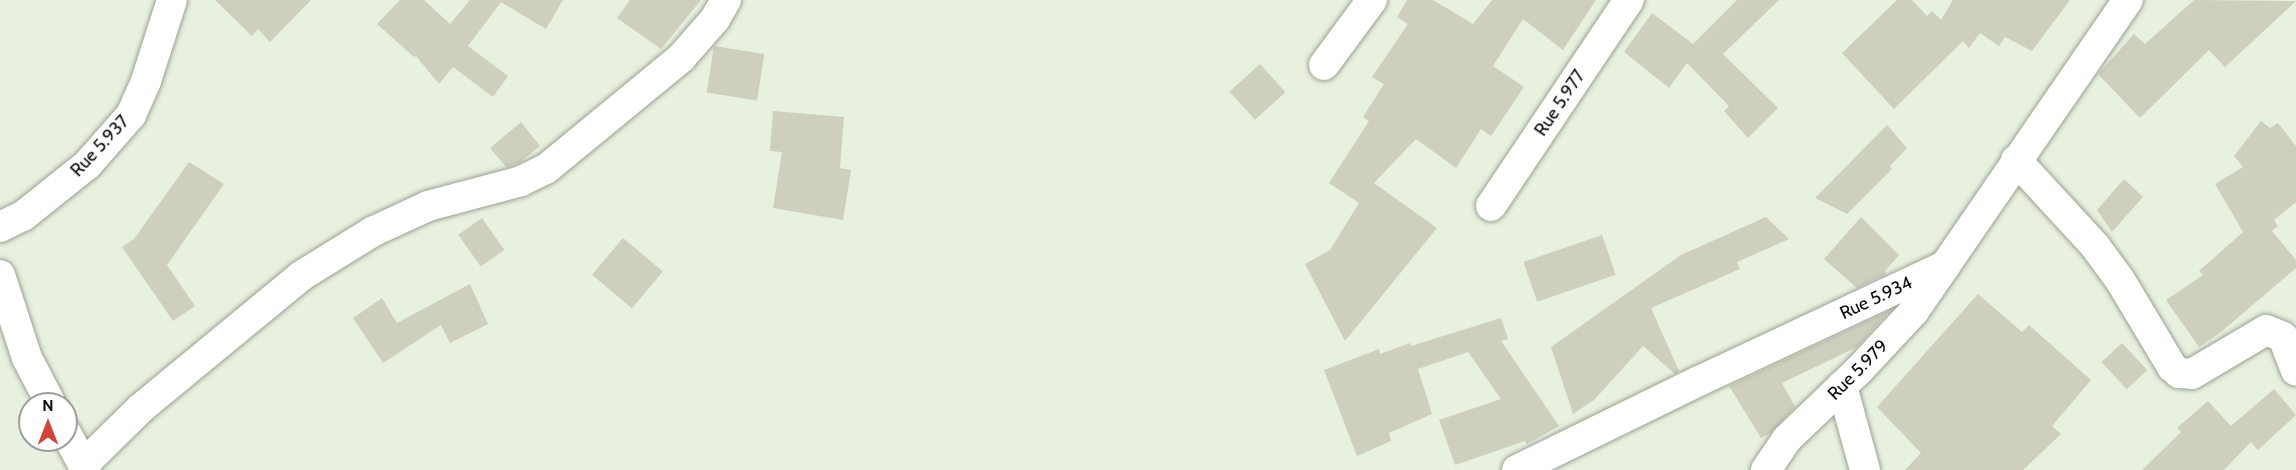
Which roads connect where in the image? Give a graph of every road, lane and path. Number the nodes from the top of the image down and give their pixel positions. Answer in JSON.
{"nodes":[{"id":1,"x":172,"y":0,"type":"edge"},
{"id":2,"x":726,"y":0,"type":"edge"},
{"id":3,"x":1372,"y":0,"type":"edge"},
{"id":4,"x":1629,"y":0,"type":"edge"},
{"id":5,"x":2128,"y":0,"type":"edge"},
{"id":6,"x":1324,"y":65,"type":"dead end"},
{"id":7,"x":2016,"y":160,"type":"junction"},
{"id":8,"x":1491,"y":206,"type":"dead end"},
{"id":9,"x":0,"y":228,"type":"edge"},
{"id":10,"x":1945,"y":266,"type":"junction"},
{"id":11,"x":0,"y":275,"type":"edge"},
{"id":12,"x":2296,"y":371,"type":"edge"},
{"id":13,"x":1842,"y":386,"type":"junction"},
{"id":14,"x":45,"y":392,"type":"edge"},
{"id":15,"x":76,"y":452,"type":"edge"},
{"id":16,"x":84,"y":468,"type":"edge"},
{"id":17,"x":1517,"y":470,"type":"edge"},
{"id":18,"x":1766,"y":470,"type":"edge"},
{"id":19,"x":1865,"y":470,"type":"edge"}],
"edges":[{"from":1,"to":9,"type":"street","name":"Rue 5.937"},
{"from":2,"to":16,"type":"street"},
{"from":3,"to":6,"type":"street"},
{"from":4,"to":8,"type":"street","name":"Rue 5.977"},
{"from":5,"to":7,"type":"street"},
{"from":7,"to":10,"type":"street"},
{"from":7,"to":12,"type":"street"},
{"from":10,"to":13,"type":"street","name":"Rue 5.979"},
{"from":10,"to":17,"type":"street","name":"Rue 5.934"},
{"from":11,"to":14,"type":"street"},
{"from":13,"to":18,"type":"street","name":"Rue 5.979"},
{"from":13,"to":19,"type":"street"},
{"from":15,"to":16,"type":"street"}]}
